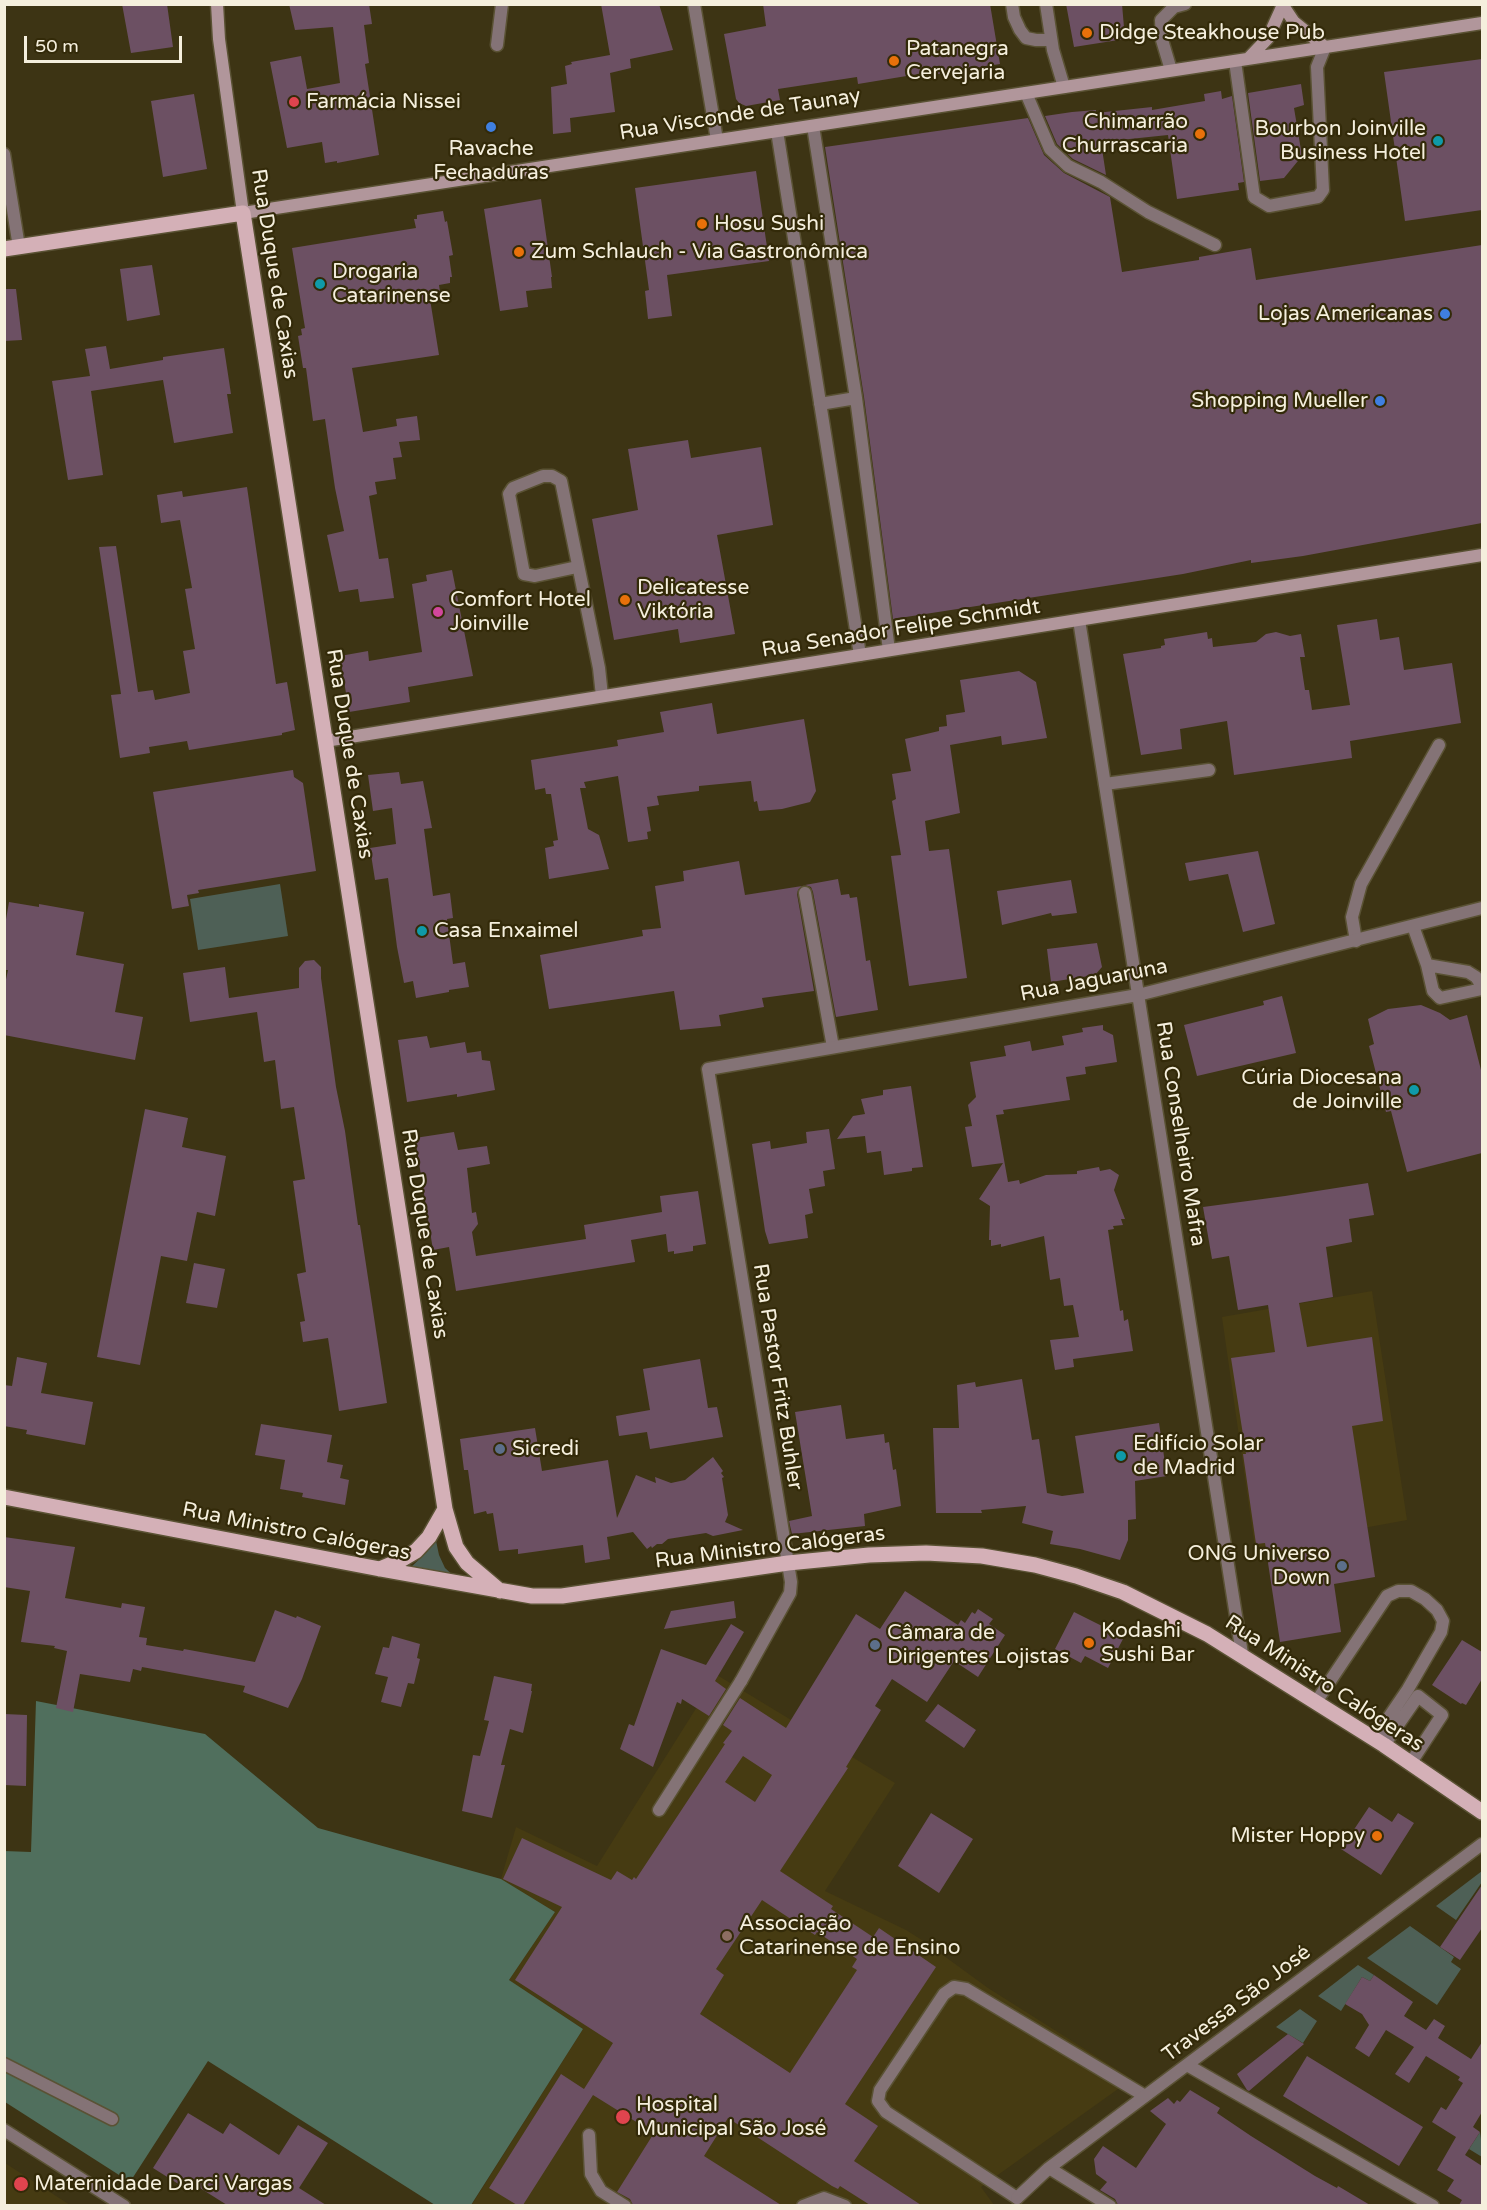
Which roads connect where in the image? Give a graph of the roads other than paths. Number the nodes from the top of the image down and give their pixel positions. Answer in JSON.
{"nodes":[{"id":1,"x":217,"y":4,"type":"edge"},
{"id":2,"x":502,"y":4,"type":"edge"},
{"id":3,"x":694,"y":4,"type":"edge"},
{"id":4,"x":1012,"y":4,"type":"edge"},
{"id":5,"x":1046,"y":4,"type":"edge"},
{"id":6,"x":1185,"y":4,"type":"edge"},
{"id":7,"x":1282,"y":6,"type":"edge"},
{"id":8,"x":1482,"y":23,"type":"edge"},
{"id":9,"x":1051,"y":40,"type":"junction"},
{"id":10,"x":497,"y":45,"type":"dead end"},
{"id":11,"x":1325,"y":47,"type":"junction"},
{"id":12,"x":1249,"y":59,"type":"junction"},
{"id":13,"x":1234,"y":61,"type":"junction"},
{"id":14,"x":1171,"y":70,"type":"junction"},
{"id":15,"x":1064,"y":87,"type":"junction"},
{"id":16,"x":1026,"y":93,"type":"junction"},
{"id":17,"x":813,"y":126,"type":"junction"},
{"id":18,"x":777,"y":131,"type":"junction"},
{"id":19,"x":717,"y":140,"type":"junction"},
{"id":20,"x":4,"y":154,"type":"edge"},
{"id":21,"x":243,"y":213,"type":"junction"},
{"id":22,"x":1215,"y":245,"type":"dead end"},
{"id":23,"x":12,"y":248,"type":"edge"},
{"id":24,"x":856,"y":398,"type":"junction"},
{"id":25,"x":820,"y":404,"type":"junction"},
{"id":26,"x":1482,"y":555,"type":"edge"},
{"id":27,"x":577,"y":567,"type":"junction"},
{"id":28,"x":1079,"y":620,"type":"junction"},
{"id":29,"x":889,"y":650,"type":"junction"},
{"id":30,"x":860,"y":655,"type":"junction"},
{"id":31,"x":602,"y":696,"type":"junction"},
{"id":32,"x":325,"y":741,"type":"junction"},
{"id":33,"x":1439,"y":746,"type":"dead end"},
{"id":34,"x":1209,"y":770,"type":"dead end"},
{"id":35,"x":1105,"y":784,"type":"junction"},
{"id":36,"x":805,"y":893,"type":"dead end"},
{"id":37,"x":1482,"y":908,"type":"edge"},
{"id":38,"x":1413,"y":926,"type":"junction"},
{"id":39,"x":1356,"y":941,"type":"junction"},
{"id":40,"x":1427,"y":965,"type":"junction"},
{"id":41,"x":1482,"y":988,"type":"edge"},
{"id":42,"x":1138,"y":995,"type":"junction"},
{"id":43,"x":833,"y":1047,"type":"junction"},
{"id":44,"x":708,"y":1068,"type":"joint"},
{"id":45,"x":4,"y":1497,"type":"edge"},
{"id":46,"x":445,"y":1509,"type":"junction"},
{"id":47,"x":788,"y":1563,"type":"junction"},
{"id":48,"x":380,"y":1569,"type":"junction"},
{"id":49,"x":500,"y":1591,"type":"junction"},
{"id":50,"x":1242,"y":1654,"type":"junction"},
{"id":51,"x":1413,"y":1692,"type":"junction"},
{"id":52,"x":1316,"y":1702,"type":"junction"},
{"id":53,"x":1379,"y":1742,"type":"junction"},
{"id":54,"x":1410,"y":1764,"type":"junction"},
{"id":55,"x":659,"y":1810,"type":"dead end"},
{"id":56,"x":1482,"y":1812,"type":"edge"},
{"id":57,"x":1482,"y":1844,"type":"edge"},
{"id":58,"x":4,"y":2064,"type":"edge"},
{"id":59,"x":1187,"y":2065,"type":"junction"},
{"id":60,"x":1145,"y":2096,"type":"junction"},
{"id":61,"x":112,"y":2119,"type":"dead end"},
{"id":62,"x":4,"y":2130,"type":"edge"},
{"id":63,"x":589,"y":2135,"type":"dead end"},
{"id":64,"x":1049,"y":2168,"type":"junction"},
{"id":65,"x":124,"y":2205,"type":"edge"},
{"id":66,"x":625,"y":2205,"type":"edge"},
{"id":67,"x":803,"y":2205,"type":"edge"},
{"id":68,"x":845,"y":2205,"type":"edge"},
{"id":69,"x":1110,"y":2205,"type":"edge"},
{"id":70,"x":1433,"y":2205,"type":"edge"}],
"edges":[{"from":1,"to":21,"type":"main road","name":"Rua Duque de Caxias"},
{"from":2,"to":10,"type":"street"},
{"from":3,"to":19,"type":"street"},
{"from":4,"to":9,"type":"street"},
{"from":5,"to":9,"type":"street"},
{"from":6,"to":14,"type":"street"},
{"from":7,"to":11,"type":"main road"},
{"from":7,"to":12,"type":"main road"},
{"from":8,"to":11,"type":"main road","name":"Rua Visconde de Taunay"},
{"from":9,"to":15,"type":"street"},
{"from":11,"to":12,"type":"main road","name":"Rua Visconde de Taunay"},
{"from":11,"to":13,"type":"street"},
{"from":12,"to":13,"type":"main road","name":"Rua Visconde de Taunay"},
{"from":13,"to":14,"type":"main road","name":"Rua Visconde de Taunay"},
{"from":14,"to":15,"type":"main road","name":"Rua Visconde de Taunay"},
{"from":15,"to":16,"type":"main road","name":"Rua Visconde de Taunay"},
{"from":16,"to":17,"type":"main road","name":"Rua Visconde de Taunay"},
{"from":16,"to":22,"type":"street"},
{"from":17,"to":18,"type":"main road","name":"Rua Visconde de Taunay"},
{"from":17,"to":24,"type":"street"},
{"from":18,"to":19,"type":"main road","name":"Rua Visconde de Taunay"},
{"from":18,"to":25,"type":"street"},
{"from":19,"to":21,"type":"main road","name":"Rua Visconde de Taunay"},
{"from":20,"to":23,"type":"street"},
{"from":21,"to":23,"type":"main road","name":"Rua Visconde de Taunay"},
{"from":21,"to":32,"type":"main road","name":"Rua Duque de Caxias"},
{"from":24,"to":25,"type":"street"},
{"from":24,"to":29,"type":"street"},
{"from":25,"to":30,"type":"street"},
{"from":26,"to":28,"type":"main road","name":"Rua Senador Felipe Schmidt"},
{"from":27,"to":27,"type":"street"},
{"from":27,"to":31,"type":"street"},
{"from":28,"to":29,"type":"main road","name":"Rua Senador Felipe Schmidt"},
{"from":28,"to":35,"type":"street","name":"Rua Conselheiro Mafra"},
{"from":29,"to":30,"type":"main road","name":"Rua Senador Felipe Schmidt"},
{"from":30,"to":31,"type":"main road","name":"Rua Senador Felipe Schmidt"},
{"from":31,"to":32,"type":"main road","name":"Rua Senador Felipe Schmidt"},
{"from":32,"to":46,"type":"main road","name":"Rua Duque de Caxias"},
{"from":33,"to":39,"type":"street"},
{"from":34,"to":35,"type":"street"},
{"from":35,"to":42,"type":"street","name":"Rua Conselheiro Mafra"},
{"from":36,"to":43,"type":"street"},
{"from":37,"to":38,"type":"street","name":"Rua Jaguaruna"},
{"from":38,"to":39,"type":"street","name":"Rua Jaguaruna"},
{"from":38,"to":40,"type":"street"},
{"from":39,"to":42,"type":"street","name":"Rua Jaguaruna"},
{"from":40,"to":41,"type":"street"},
{"from":40,"to":41,"type":"street"},
{"from":42,"to":43,"type":"street","name":"Rua Jaguaruna"},
{"from":42,"to":50,"type":"street","name":"Rua Conselheiro Mafra"},
{"from":43,"to":44,"type":"street","name":"Rua Jaguaruna"},
{"from":44,"to":47,"type":"street","name":"Rua Pastor Fritz Buhler"},
{"from":45,"to":48,"type":"main road","name":"Rua Ministro Calógeras"},
{"from":46,"to":48,"type":"main road"},
{"from":46,"to":49,"type":"main road","name":"Rua Duque de Caxias"},
{"from":47,"to":49,"type":"main road","name":"Rua Ministro Calógeras"},
{"from":47,"to":50,"type":"main road","name":"Rua Ministro Calógeras"},
{"from":47,"to":55,"type":"street","name":"Rua Pastor Fritz Buhler"},
{"from":48,"to":49,"type":"main road","name":"Rua Ministro Calógeras"},
{"from":50,"to":52,"type":"main road","name":"Rua Ministro Calógeras"},
{"from":51,"to":52,"type":"street"},
{"from":51,"to":53,"type":"street"},
{"from":51,"to":54,"type":"street"},
{"from":52,"to":53,"type":"main road","name":"Rua Ministro Calógeras"},
{"from":53,"to":54,"type":"main road","name":"Rua Ministro Calógeras"},
{"from":54,"to":56,"type":"main road","name":"Rua Ministro Calógeras"},
{"from":57,"to":59,"type":"street","name":"Travessa São José"},
{"from":58,"to":61,"type":"street"},
{"from":59,"to":60,"type":"street","name":"Travessa São José"},
{"from":59,"to":70,"type":"street"},
{"from":60,"to":64,"type":"street","name":"Travessa São José"},
{"from":60,"to":64,"type":"street","name":"Travessa São José"},
{"from":62,"to":65,"type":"street"},
{"from":63,"to":66,"type":"street"},
{"from":64,"to":69,"type":"street"},
{"from":67,"to":68,"type":"street"}]}
